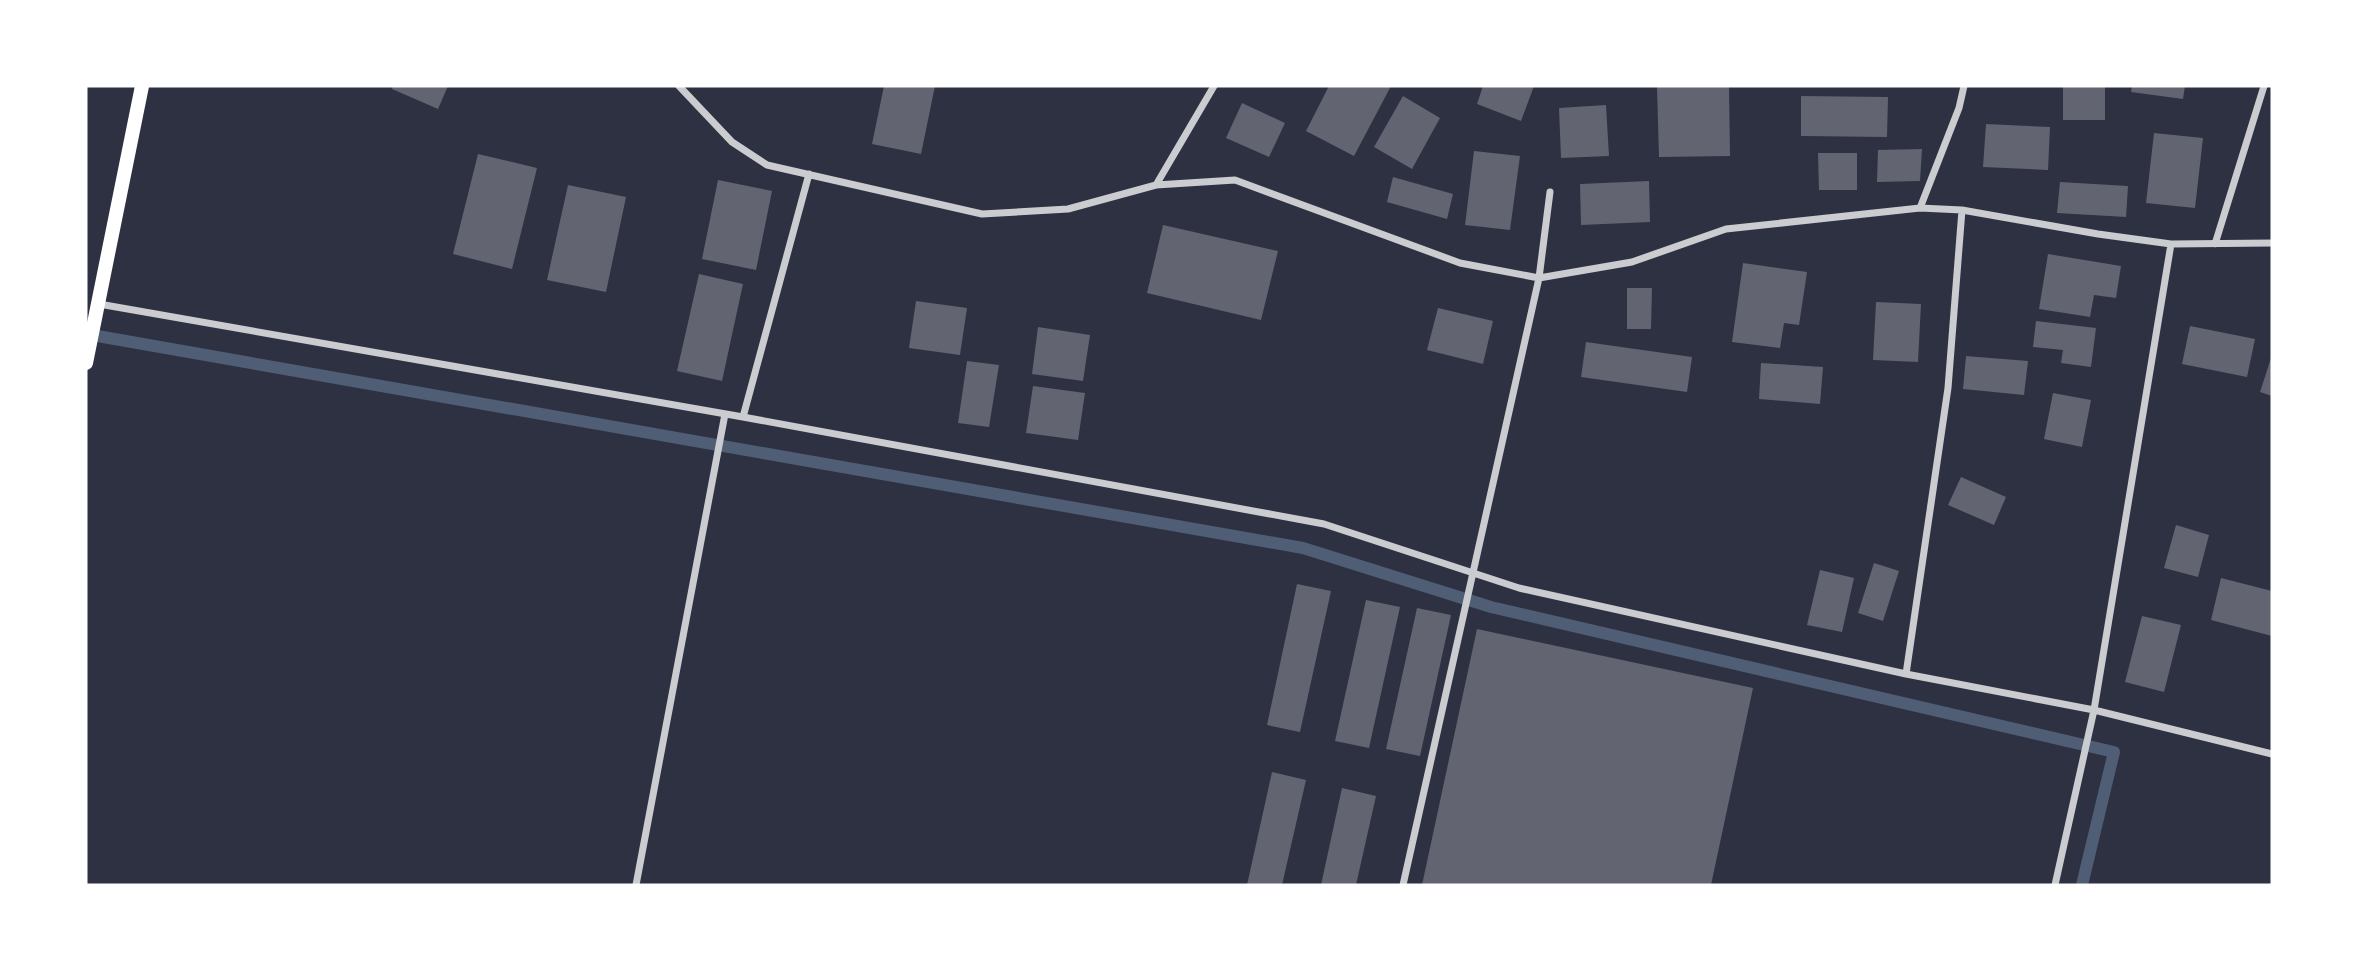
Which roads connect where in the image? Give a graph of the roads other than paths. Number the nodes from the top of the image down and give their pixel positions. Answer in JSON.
{"nodes":[{"id":1,"x":142,"y":86,"type":"edge"},
{"id":2,"x":679,"y":86,"type":"edge"},
{"id":3,"x":1214,"y":86,"type":"edge"},
{"id":4,"x":1964,"y":86,"type":"edge"},
{"id":5,"x":2264,"y":86,"type":"edge"},
{"id":6,"x":809,"y":174,"type":"junction"},
{"id":7,"x":1156,"y":185,"type":"junction"},
{"id":8,"x":1550,"y":192,"type":"dead end"},
{"id":9,"x":1920,"y":208,"type":"junction"},
{"id":10,"x":1962,"y":209,"type":"junction"},
{"id":11,"x":2272,"y":243,"type":"edge"},
{"id":12,"x":2171,"y":244,"type":"junction"},
{"id":13,"x":2215,"y":244,"type":"junction"},
{"id":14,"x":1539,"y":278,"type":"junction"},
{"id":15,"x":99,"y":304,"type":"junction"},
{"id":16,"x":86,"y":363,"type":"edge"},
{"id":17,"x":725,"y":414,"type":"junction"},
{"id":18,"x":743,"y":417,"type":"junction"},
{"id":19,"x":1474,"y":573,"type":"junction"},
{"id":20,"x":1906,"y":674,"type":"junction"},
{"id":21,"x":2094,"y":710,"type":"junction"},
{"id":22,"x":2272,"y":754,"type":"edge"},
{"id":23,"x":636,"y":885,"type":"edge"},
{"id":24,"x":1403,"y":885,"type":"edge"},
{"id":25,"x":2055,"y":885,"type":"edge"}],
"edges":[{"from":1,"to":15,"type":"main road"},
{"from":2,"to":6,"type":"street"},
{"from":3,"to":7,"type":"street"},
{"from":4,"to":9,"type":"street"},
{"from":5,"to":13,"type":"street"},
{"from":6,"to":7,"type":"street"},
{"from":6,"to":18,"type":"street"},
{"from":7,"to":14,"type":"street"},
{"from":8,"to":14,"type":"street"},
{"from":9,"to":10,"type":"street"},
{"from":9,"to":14,"type":"street"},
{"from":10,"to":12,"type":"street"},
{"from":10,"to":20,"type":"street"},
{"from":11,"to":13,"type":"street"},
{"from":12,"to":13,"type":"street"},
{"from":12,"to":21,"type":"street"},
{"from":14,"to":19,"type":"street"},
{"from":15,"to":16,"type":"main road"},
{"from":15,"to":17,"type":"street"},
{"from":17,"to":18,"type":"street"},
{"from":17,"to":23,"type":"street"},
{"from":18,"to":19,"type":"street"},
{"from":19,"to":20,"type":"street"},
{"from":19,"to":24,"type":"street"},
{"from":20,"to":21,"type":"street"},
{"from":21,"to":22,"type":"street"},
{"from":21,"to":25,"type":"street"}]}
